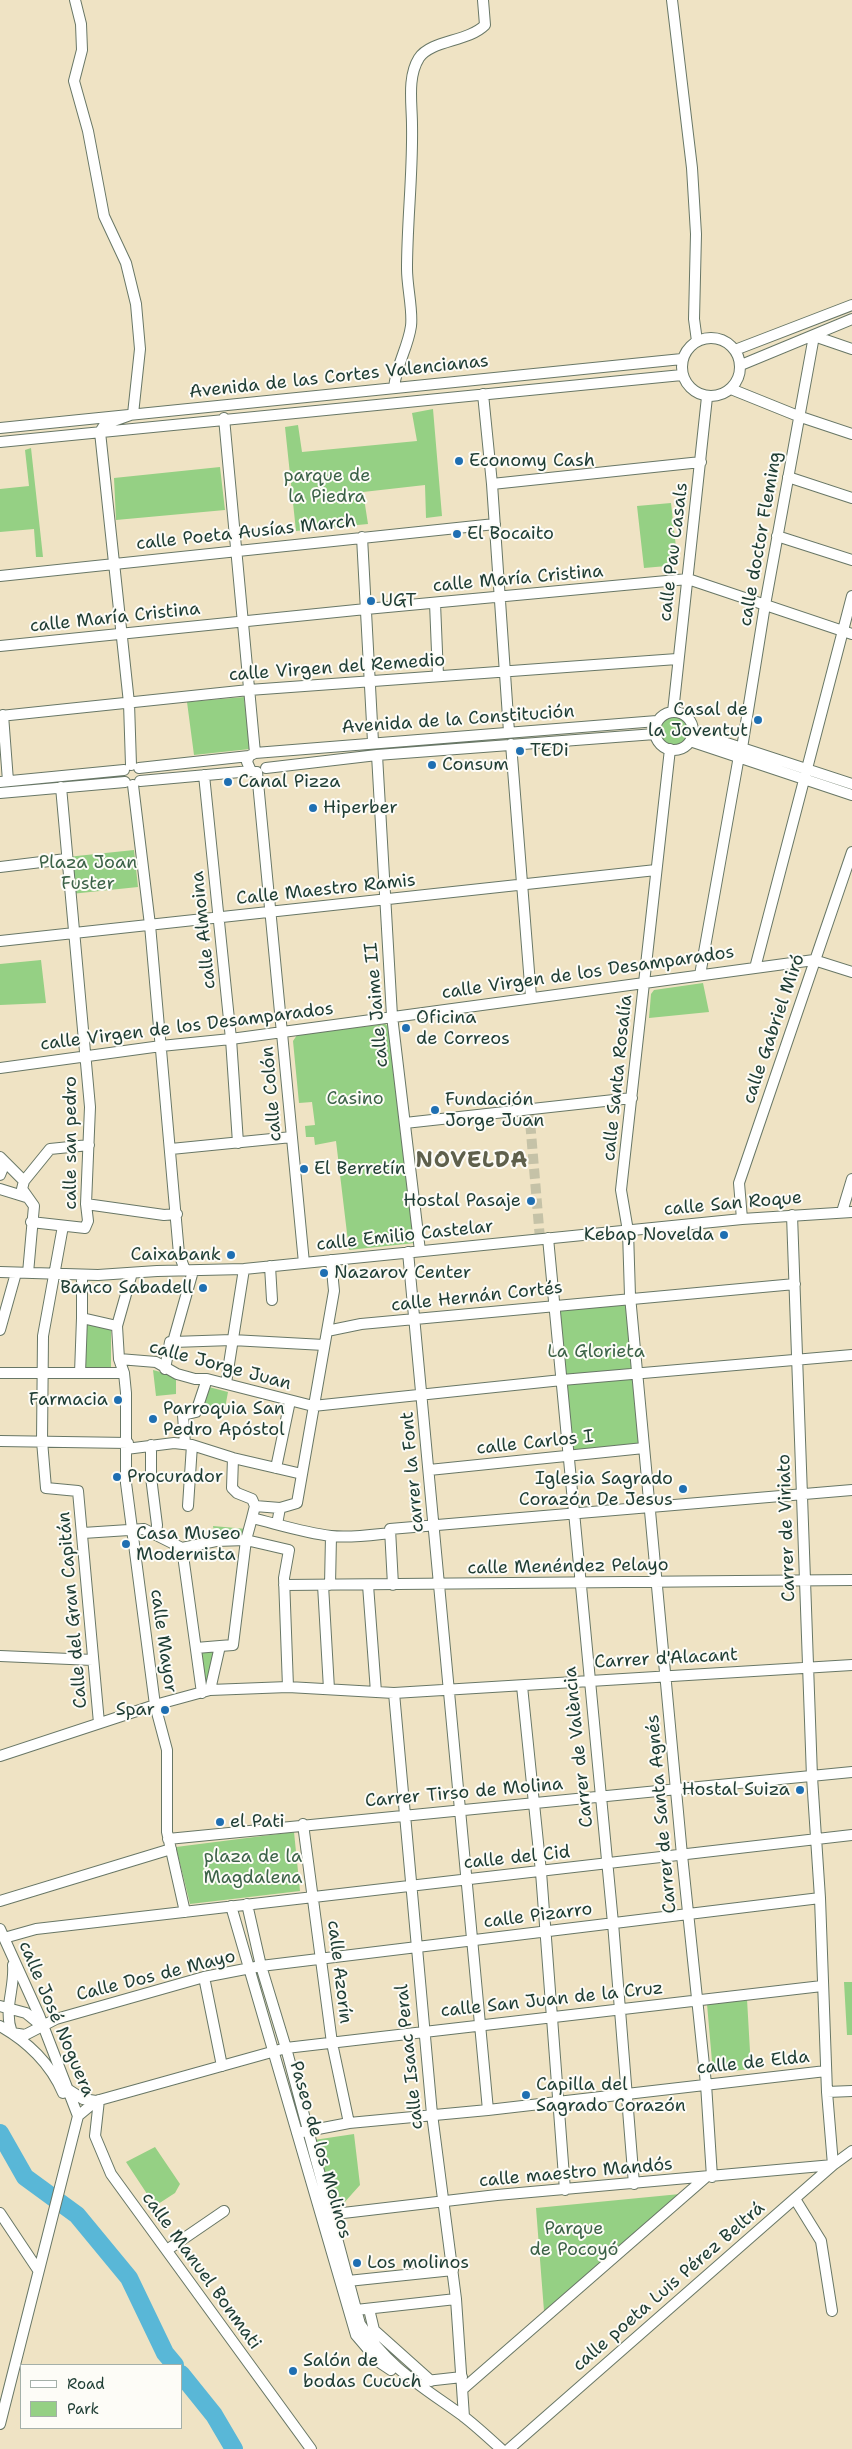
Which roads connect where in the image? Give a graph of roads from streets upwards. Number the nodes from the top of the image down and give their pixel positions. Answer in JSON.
{"nodes":[{"id":1,"x":75,"y":0,"type":"edge"},
{"id":2,"x":483,"y":0,"type":"edge"},
{"id":3,"x":672,"y":0,"type":"edge"},
{"id":4,"x":852,"y":305,"type":"edge"},
{"id":5,"x":852,"y":319,"type":"edge"},
{"id":6,"x":814,"y":336,"type":"junction"},
{"id":7,"x":697,"y":341,"type":"junction"},
{"id":8,"x":852,"y":349,"type":"edge"},
{"id":9,"x":735,"y":350,"type":"junction"},
{"id":10,"x":682,"y":360,"type":"junction"},
{"id":11,"x":741,"y":365,"type":"junction"},
{"id":12,"x":682,"y":375,"type":"junction"},
{"id":13,"x":394,"y":388,"type":"junction"},
{"id":14,"x":731,"y":389,"type":"junction"},
{"id":15,"x":482,"y":394,"type":"junction"},
{"id":16,"x":707,"y":396,"type":"junction"},
{"id":17,"x":133,"y":414,"type":"junction"},
{"id":18,"x":798,"y":416,"type":"junction"},
{"id":19,"x":224,"y":418,"type":"junction"},
{"id":20,"x":0,"y":428,"type":"edge"},
{"id":21,"x":100,"y":432,"type":"junction"},
{"id":22,"x":852,"y":434,"type":"edge"},
{"id":23,"x":0,"y":442,"type":"edge"},
{"id":24,"x":701,"y":462,"type":"junction"},
{"id":25,"x":788,"y":477,"type":"junction"},
{"id":26,"x":492,"y":484,"type":"junction"},
{"id":27,"x":852,"y":498,"type":"edge"},
{"id":28,"x":494,"y":524,"type":"junction"},
{"id":29,"x":777,"y":536,"type":"junction"},
{"id":30,"x":362,"y":538,"type":"junction"},
{"id":31,"x":236,"y":551,"type":"junction"},
{"id":32,"x":852,"y":560,"type":"edge"},
{"id":33,"x":112,"y":564,"type":"junction"},
{"id":34,"x":0,"y":576,"type":"edge"},
{"id":35,"x":688,"y":579,"type":"junction"},
{"id":36,"x":852,"y":596,"type":"edge"},
{"id":37,"x":498,"y":598,"type":"junction"},
{"id":38,"x":435,"y":603,"type":"junction"},
{"id":39,"x":765,"y":605,"type":"junction"},
{"id":40,"x":366,"y":609,"type":"junction"},
{"id":41,"x":244,"y":621,"type":"junction"},
{"id":42,"x":848,"y":632,"type":"edge"},
{"id":43,"x":120,"y":634,"type":"junction"},
{"id":44,"x":0,"y":646,"type":"edge"},
{"id":45,"x":678,"y":659,"type":"junction"},
{"id":46,"x":506,"y":671,"type":"junction"},
{"id":47,"x":438,"y":676,"type":"junction"},
{"id":48,"x":369,"y":681,"type":"junction"},
{"id":49,"x":249,"y":690,"type":"junction"},
{"id":50,"x":129,"y":703,"type":"junction"},
{"id":51,"x":673,"y":712,"type":"junction"},
{"id":52,"x":2,"y":716,"type":"edge"},
{"id":53,"x":657,"y":721,"type":"junction"},
{"id":54,"x":509,"y":732,"type":"junction"},
{"id":55,"x":655,"y":734,"type":"junction"},
{"id":56,"x":691,"y":737,"type":"junction"},
{"id":57,"x":373,"y":742,"type":"junction"},
{"id":58,"x":511,"y":744,"type":"junction"},
{"id":59,"x":670,"y":750,"type":"junction"},
{"id":60,"x":741,"y":752,"type":"junction"},
{"id":61,"x":255,"y":754,"type":"junction"},
{"id":62,"x":377,"y":755,"type":"junction"},
{"id":63,"x":131,"y":768,"type":"junction"},
{"id":64,"x":258,"y":770,"type":"junction"},
{"id":65,"x":806,"y":774,"type":"junction"},
{"id":66,"x":204,"y":775,"type":"junction"},
{"id":67,"x":4,"y":782,"type":"edge"},
{"id":68,"x":133,"y":783,"type":"junction"},
{"id":69,"x":852,"y":784,"type":"edge"},
{"id":70,"x":61,"y":787,"type":"junction"},
{"id":71,"x":0,"y":793,"type":"edge"},
{"id":72,"x":852,"y":794,"type":"edge"},
{"id":73,"x":852,"y":852,"type":"edge"},
{"id":74,"x":66,"y":859,"type":"junction"},
{"id":75,"x":0,"y":867,"type":"edge"},
{"id":76,"x":656,"y":870,"type":"junction"},
{"id":77,"x":522,"y":885,"type":"junction"},
{"id":78,"x":385,"y":900,"type":"junction"},
{"id":79,"x":271,"y":912,"type":"junction"},
{"id":80,"x":220,"y":918,"type":"junction"},
{"id":81,"x":150,"y":925,"type":"junction"},
{"id":82,"x":73,"y":933,"type":"junction"},
{"id":83,"x":0,"y":940,"type":"edge"},
{"id":84,"x":814,"y":960,"type":"junction"},
{"id":85,"x":755,"y":968,"type":"junction"},
{"id":86,"x":852,"y":972,"type":"edge"},
{"id":87,"x":700,"y":975,"type":"junction"},
{"id":88,"x":645,"y":982,"type":"junction"},
{"id":89,"x":531,"y":997,"type":"junction"},
{"id":90,"x":392,"y":1016,"type":"junction"},
{"id":91,"x":282,"y":1031,"type":"junction"},
{"id":92,"x":231,"y":1039,"type":"junction"},
{"id":93,"x":161,"y":1046,"type":"junction"},
{"id":94,"x":85,"y":1056,"type":"junction"},
{"id":95,"x":0,"y":1068,"type":"edge"},
{"id":96,"x":632,"y":1098,"type":"junction"},
{"id":97,"x":405,"y":1123,"type":"junction"},
{"id":98,"x":292,"y":1137,"type":"junction"},
{"id":99,"x":238,"y":1143,"type":"junction"},
{"id":100,"x":89,"y":1145,"type":"junction"},
{"id":101,"x":171,"y":1149,"type":"junction"},
{"id":102,"x":3,"y":1160,"type":"edge"},
{"id":103,"x":0,"y":1175,"type":"edge"},
{"id":104,"x":852,"y":1179,"type":"edge"},
{"id":105,"x":24,"y":1181,"type":"junction"},
{"id":106,"x":0,"y":1189,"type":"edge"},
{"id":107,"x":26,"y":1197,"type":"junction"},
{"id":108,"x":86,"y":1204,"type":"junction"},
{"id":109,"x":847,"y":1212,"type":"edge"},
{"id":110,"x":177,"y":1214,"type":"junction"},
{"id":111,"x":792,"y":1215,"type":"junction"},
{"id":112,"x":742,"y":1219,"type":"junction"},
{"id":113,"x":31,"y":1222,"type":"junction"},
{"id":114,"x":63,"y":1226,"type":"junction"},
{"id":115,"x":628,"y":1231,"type":"junction"},
{"id":116,"x":548,"y":1238,"type":"junction"},
{"id":117,"x":420,"y":1251,"type":"junction"},
{"id":118,"x":408,"y":1252,"type":"junction"},
{"id":119,"x":179,"y":1254,"type":"junction"},
{"id":120,"x":331,"y":1260,"type":"junction"},
{"id":121,"x":304,"y":1263,"type":"junction"},
{"id":122,"x":270,"y":1266,"type":"junction"},
{"id":123,"x":244,"y":1269,"type":"junction"},
{"id":124,"x":157,"y":1270,"type":"junction"},
{"id":125,"x":189,"y":1271,"type":"junction"},
{"id":126,"x":0,"y":1272,"type":"edge"},
{"id":127,"x":16,"y":1273,"type":"junction"},
{"id":128,"x":28,"y":1273,"type":"junction"},
{"id":129,"x":132,"y":1273,"type":"junction"},
{"id":130,"x":56,"y":1274,"type":"junction"},
{"id":131,"x":82,"y":1275,"type":"junction"},
{"id":132,"x":794,"y":1284,"type":"junction"},
{"id":133,"x":630,"y":1299,"type":"junction"},
{"id":134,"x":272,"y":1300,"type":"dead end"},
{"id":135,"x":555,"y":1306,"type":"junction"},
{"id":136,"x":82,"y":1318,"type":"junction"},
{"id":137,"x":415,"y":1321,"type":"junction"},
{"id":138,"x":117,"y":1326,"type":"junction"},
{"id":139,"x":0,"y":1330,"type":"edge"},
{"id":140,"x":327,"y":1331,"type":"junction"},
{"id":141,"x":232,"y":1340,"type":"junction"},
{"id":142,"x":173,"y":1342,"type":"junction"},
{"id":143,"x":324,"y":1345,"type":"junction"},
{"id":144,"x":852,"y":1355,"type":"edge"},
{"id":145,"x":120,"y":1359,"type":"junction"},
{"id":146,"x":798,"y":1360,"type":"junction"},
{"id":147,"x":165,"y":1369,"type":"junction"},
{"id":148,"x":0,"y":1373,"type":"edge"},
{"id":149,"x":42,"y":1373,"type":"junction"},
{"id":150,"x":80,"y":1373,"type":"junction"},
{"id":151,"x":124,"y":1373,"type":"junction"},
{"id":152,"x":637,"y":1374,"type":"junction"},
{"id":153,"x":207,"y":1379,"type":"junction"},
{"id":154,"x":562,"y":1380,"type":"junction"},
{"id":155,"x":226,"y":1383,"type":"junction"},
{"id":156,"x":422,"y":1396,"type":"junction"},
{"id":157,"x":290,"y":1402,"type":"junction"},
{"id":158,"x":313,"y":1406,"type":"junction"},
{"id":159,"x":0,"y":1441,"type":"edge"},
{"id":160,"x":42,"y":1441,"type":"junction"},
{"id":161,"x":189,"y":1444,"type":"junction"},
{"id":162,"x":151,"y":1445,"type":"junction"},
{"id":163,"x":126,"y":1446,"type":"junction"},
{"id":164,"x":644,"y":1448,"type":"junction"},
{"id":165,"x":569,"y":1456,"type":"junction"},
{"id":166,"x":233,"y":1458,"type":"junction"},
{"id":167,"x":276,"y":1468,"type":"junction"},
{"id":168,"x":429,"y":1470,"type":"junction"},
{"id":169,"x":302,"y":1474,"type":"junction"},
{"id":170,"x":852,"y":1490,"type":"edge"},
{"id":171,"x":802,"y":1494,"type":"junction"},
{"id":172,"x":188,"y":1506,"type":"dead end"},
{"id":173,"x":255,"y":1506,"type":"junction"},
{"id":174,"x":650,"y":1507,"type":"junction"},
{"id":175,"x":280,"y":1508,"type":"junction"},
{"id":176,"x":574,"y":1513,"type":"junction"},
{"id":177,"x":252,"y":1518,"type":"junction"},
{"id":178,"x":277,"y":1524,"type":"junction"},
{"id":179,"x":434,"y":1526,"type":"junction"},
{"id":180,"x":132,"y":1530,"type":"junction"},
{"id":181,"x":390,"y":1531,"type":"junction"},
{"id":182,"x":83,"y":1533,"type":"junction"},
{"id":183,"x":156,"y":1534,"type":"junction"},
{"id":184,"x":331,"y":1536,"type":"junction"},
{"id":185,"x":246,"y":1540,"type":"junction"},
{"id":186,"x":182,"y":1548,"type":"junction"},
{"id":187,"x":852,"y":1580,"type":"edge"},
{"id":188,"x":805,"y":1581,"type":"junction"},
{"id":189,"x":580,"y":1582,"type":"junction"},
{"id":190,"x":658,"y":1582,"type":"junction"},
{"id":191,"x":284,"y":1585,"type":"junction"},
{"id":192,"x":326,"y":1585,"type":"junction"},
{"id":193,"x":368,"y":1585,"type":"junction"},
{"id":194,"x":393,"y":1585,"type":"junction"},
{"id":195,"x":440,"y":1585,"type":"junction"},
{"id":196,"x":220,"y":1646,"type":"junction"},
{"id":197,"x":196,"y":1648,"type":"junction"},
{"id":198,"x":0,"y":1656,"type":"edge"},
{"id":199,"x":93,"y":1660,"type":"junction"},
{"id":200,"x":852,"y":1665,"type":"edge"},
{"id":201,"x":808,"y":1667,"type":"junction"},
{"id":202,"x":666,"y":1676,"type":"junction"},
{"id":203,"x":589,"y":1680,"type":"junction"},
{"id":204,"x":522,"y":1686,"type":"junction"},
{"id":205,"x":288,"y":1687,"type":"junction"},
{"id":206,"x":329,"y":1689,"type":"junction"},
{"id":207,"x":450,"y":1689,"type":"junction"},
{"id":208,"x":206,"y":1691,"type":"junction"},
{"id":209,"x":376,"y":1692,"type":"junction"},
{"id":210,"x":394,"y":1693,"type":"junction"},
{"id":211,"x":155,"y":1705,"type":"junction"},
{"id":212,"x":99,"y":1723,"type":"junction"},
{"id":213,"x":0,"y":1756,"type":"edge"},
{"id":214,"x":852,"y":1772,"type":"edge"},
{"id":215,"x":812,"y":1777,"type":"junction"},
{"id":216,"x":676,"y":1789,"type":"junction"},
{"id":217,"x":601,"y":1797,"type":"junction"},
{"id":218,"x":534,"y":1803,"type":"junction"},
{"id":219,"x":461,"y":1809,"type":"junction"},
{"id":220,"x":404,"y":1814,"type":"junction"},
{"id":221,"x":303,"y":1824,"type":"junction"},
{"id":222,"x":852,"y":1835,"type":"edge"},
{"id":223,"x":817,"y":1839,"type":"junction"},
{"id":224,"x":169,"y":1844,"type":"junction"},
{"id":225,"x":682,"y":1855,"type":"junction"},
{"id":226,"x":607,"y":1864,"type":"junction"},
{"id":227,"x":541,"y":1872,"type":"junction"},
{"id":228,"x":467,"y":1879,"type":"junction"},
{"id":229,"x":410,"y":1885,"type":"junction"},
{"id":230,"x":313,"y":1896,"type":"junction"},
{"id":231,"x":820,"y":1898,"type":"junction"},
{"id":232,"x":0,"y":1901,"type":"edge"},
{"id":233,"x":247,"y":1904,"type":"junction"},
{"id":234,"x":231,"y":1906,"type":"junction"},
{"id":235,"x":185,"y":1912,"type":"junction"},
{"id":236,"x":688,"y":1914,"type":"junction"},
{"id":237,"x":613,"y":1923,"type":"junction"},
{"id":238,"x":546,"y":1932,"type":"junction"},
{"id":239,"x":2,"y":1934,"type":"edge"},
{"id":240,"x":472,"y":1941,"type":"junction"},
{"id":241,"x":416,"y":1948,"type":"junction"},
{"id":242,"x":12,"y":1957,"type":"junction"},
{"id":243,"x":320,"y":1960,"type":"junction"},
{"id":244,"x":261,"y":1966,"type":"junction"},
{"id":245,"x":249,"y":1969,"type":"junction"},
{"id":246,"x":204,"y":1977,"type":"junction"},
{"id":247,"x":822,"y":1986,"type":"junction"},
{"id":248,"x":696,"y":2000,"type":"junction"},
{"id":249,"x":4,"y":2006,"type":"edge"},
{"id":250,"x":620,"y":2010,"type":"junction"},
{"id":251,"x":553,"y":2016,"type":"junction"},
{"id":252,"x":480,"y":2025,"type":"junction"},
{"id":253,"x":0,"y":2026,"type":"edge"},
{"id":254,"x":42,"y":2026,"type":"junction"},
{"id":255,"x":424,"y":2031,"type":"junction"},
{"id":256,"x":12,"y":2032,"type":"junction"},
{"id":257,"x":332,"y":2043,"type":"junction"},
{"id":258,"x":286,"y":2048,"type":"junction"},
{"id":259,"x":274,"y":2050,"type":"junction"},
{"id":260,"x":222,"y":2066,"type":"junction"},
{"id":261,"x":826,"y":2071,"type":"junction"},
{"id":262,"x":706,"y":2084,"type":"junction"},
{"id":263,"x":69,"y":2090,"type":"junction"},
{"id":264,"x":827,"y":2092,"type":"junction"},
{"id":265,"x":852,"y":2092,"type":"edge"},
{"id":266,"x":628,"y":2093,"type":"junction"},
{"id":267,"x":97,"y":2101,"type":"junction"},
{"id":268,"x":560,"y":2101,"type":"junction"},
{"id":269,"x":488,"y":2110,"type":"junction"},
{"id":270,"x":432,"y":2114,"type":"junction"},
{"id":271,"x":78,"y":2116,"type":"junction"},
{"id":272,"x":349,"y":2123,"type":"junction"},
{"id":273,"x":75,"y":2126,"type":"junction"},
{"id":274,"x":308,"y":2131,"type":"junction"},
{"id":275,"x":297,"y":2133,"type":"junction"},
{"id":276,"x":852,"y":2151,"type":"edge"},
{"id":277,"x":833,"y":2165,"type":"junction"},
{"id":278,"x":709,"y":2178,"type":"junction"},
{"id":279,"x":634,"y":2184,"type":"junction"},
{"id":280,"x":565,"y":2190,"type":"junction"},
{"id":281,"x":795,"y":2199,"type":"junction"},
{"id":282,"x":444,"y":2201,"type":"junction"},
{"id":283,"x":224,"y":2211,"type":"dead end"},
{"id":284,"x":0,"y":2213,"type":"edge"},
{"id":285,"x":326,"y":2215,"type":"junction"},
{"id":286,"x":166,"y":2250,"type":"junction"},
{"id":287,"x":38,"y":2270,"type":"junction"},
{"id":288,"x":453,"y":2270,"type":"junction"},
{"id":289,"x":348,"y":2281,"type":"junction"},
{"id":290,"x":456,"y":2299,"type":"junction"},
{"id":291,"x":369,"y":2309,"type":"junction"},
{"id":292,"x":356,"y":2310,"type":"junction"},
{"id":293,"x":832,"y":2312,"type":"dead end"},
{"id":294,"x":462,"y":2377,"type":"junction"},
{"id":295,"x":412,"y":2380,"type":"junction"},
{"id":296,"x":431,"y":2381,"type":"junction"},
{"id":297,"x":464,"y":2388,"type":"junction"},
{"id":298,"x":464,"y":2417,"type":"junction"},
{"id":299,"x":0,"y":2424,"type":"edge"},
{"id":300,"x":311,"y":2449,"type":"edge"},
{"id":301,"x":501,"y":2449,"type":"edge"},
{"id":302,"x":509,"y":2449,"type":"edge"}],
"edges":[{"from":1,"to":17,"type":"street"},
{"from":2,"to":13,"type":"street"},
{"from":3,"to":7,"type":"street"},
{"from":4,"to":9,"type":"street"},
{"from":5,"to":6,"type":"street"},
{"from":6,"to":8,"type":"street"},
{"from":6,"to":11,"type":"street"},
{"from":6,"to":18,"type":"street","name":"calle doctor Fleming"},
{"from":7,"to":9,"type":"street"},
{"from":7,"to":10,"type":"street"},
{"from":9,"to":11,"type":"street"},
{"from":10,"to":12,"type":"street"},
{"from":10,"to":13,"type":"street","name":"Avenida de las Cortes Valencianas"},
{"from":11,"to":14,"type":"street"},
{"from":12,"to":15,"type":"street","name":"Avenida de las Cortes Valencianas"},
{"from":12,"to":16,"type":"street"},
{"from":13,"to":17,"type":"street","name":"Avenida de las Cortes Valencianas"},
{"from":14,"to":16,"type":"street"},
{"from":14,"to":18,"type":"street"},
{"from":15,"to":19,"type":"street","name":"Avenida de las Cortes Valencianas"},
{"from":15,"to":26,"type":"street"},
{"from":16,"to":24,"type":"street","name":"calle Pau Casals"},
{"from":17,"to":20,"type":"street","name":"Avenida de las Cortes Valencianas"},
{"from":17,"to":21,"type":"street"},
{"from":18,"to":22,"type":"street"},
{"from":18,"to":25,"type":"street","name":"calle doctor Fleming"},
{"from":19,"to":21,"type":"street","name":"Avenida de las Cortes Valencianas"},
{"from":19,"to":31,"type":"street"},
{"from":21,"to":23,"type":"street","name":"Avenida de las Cortes Valencianas"},
{"from":21,"to":33,"type":"street"},
{"from":24,"to":26,"type":"street"},
{"from":24,"to":35,"type":"street","name":"calle Pau Casals"},
{"from":25,"to":27,"type":"street"},
{"from":25,"to":29,"type":"street","name":"calle doctor Fleming"},
{"from":26,"to":28,"type":"street"},
{"from":28,"to":30,"type":"street","name":"calle Poeta Ausías March"},
{"from":28,"to":37,"type":"street"},
{"from":29,"to":32,"type":"street"},
{"from":29,"to":39,"type":"street","name":"calle doctor Fleming"},
{"from":30,"to":31,"type":"street","name":"calle Poeta Ausías March"},
{"from":30,"to":40,"type":"street"},
{"from":31,"to":33,"type":"street","name":"calle Poeta Ausías March"},
{"from":31,"to":41,"type":"street"},
{"from":33,"to":34,"type":"street","name":"calle Poeta Ausías March"},
{"from":33,"to":43,"type":"street"},
{"from":35,"to":37,"type":"street","name":"calle María Cristina"},
{"from":35,"to":39,"type":"street","name":"calle María Cristina"},
{"from":35,"to":45,"type":"street","name":"calle Pau Casals"},
{"from":36,"to":42,"type":"street"},
{"from":37,"to":38,"type":"street","name":"calle María Cristina"},
{"from":37,"to":46,"type":"street"},
{"from":38,"to":40,"type":"street","name":"calle María Cristina"},
{"from":38,"to":47,"type":"street"},
{"from":39,"to":42,"type":"street","name":"calle María Cristina"},
{"from":39,"to":60,"type":"street","name":"calle doctor Fleming"},
{"from":40,"to":41,"type":"street","name":"calle María Cristina"},
{"from":40,"to":48,"type":"street"},
{"from":41,"to":43,"type":"street","name":"calle María Cristina"},
{"from":41,"to":49,"type":"street"},
{"from":42,"to":65,"type":"street"},
{"from":43,"to":44,"type":"street","name":"calle María Cristina"},
{"from":43,"to":50,"type":"street"},
{"from":45,"to":46,"type":"street","name":"calle Virgen del Remedio"},
{"from":45,"to":51,"type":"street","name":"calle Pau Casals"},
{"from":46,"to":47,"type":"street","name":"calle Virgen del Remedio"},
{"from":46,"to":54,"type":"street"},
{"from":47,"to":48,"type":"street","name":"calle Virgen del Remedio"},
{"from":48,"to":49,"type":"street","name":"calle Virgen del Remedio"},
{"from":48,"to":57,"type":"street"},
{"from":49,"to":50,"type":"street","name":"calle Virgen del Remedio"},
{"from":49,"to":61,"type":"street"},
{"from":50,"to":52,"type":"street","name":"calle Virgen del Remedio"},
{"from":50,"to":63,"type":"street"},
{"from":51,"to":53,"type":"street"},
{"from":51,"to":56,"type":"street"},
{"from":52,"to":67,"type":"street"},
{"from":53,"to":54,"type":"street","name":"Avenida de la Constitución"},
{"from":53,"to":55,"type":"street"},
{"from":54,"to":57,"type":"street","name":"Avenida de la Constitución"},
{"from":55,"to":58,"type":"street","name":"Avenida de la Constitución"},
{"from":55,"to":59,"type":"street"},
{"from":56,"to":59,"type":"street"},
{"from":56,"to":60,"type":"street"},
{"from":57,"to":61,"type":"street","name":"Avenida de la Constitución"},
{"from":58,"to":62,"type":"street","name":"Avenida de la Constitución"},
{"from":58,"to":77,"type":"street"},
{"from":59,"to":76,"type":"street","name":"calle Santa Rosalía"},
{"from":60,"to":65,"type":"street"},
{"from":60,"to":87,"type":"street","name":"calle doctor Fleming"},
{"from":61,"to":63,"type":"street","name":"Avenida de la Constitución"},
{"from":61,"to":64,"type":"street"},
{"from":61,"to":64,"type":"street"},
{"from":62,"to":64,"type":"street","name":"Avenida de la Constitución"},
{"from":62,"to":78,"type":"street","name":"calle Jaime II"},
{"from":63,"to":67,"type":"street","name":"Avenida de la Constitución"},
{"from":63,"to":68,"type":"street"},
{"from":63,"to":68,"type":"street"},
{"from":64,"to":66,"type":"street","name":"Avenida de la Constitución"},
{"from":64,"to":79,"type":"street","name":"calle Colón"},
{"from":65,"to":69,"type":"street"},
{"from":65,"to":72,"type":"street"},
{"from":65,"to":85,"type":"street"},
{"from":66,"to":68,"type":"street","name":"Avenida de la Constitución"},
{"from":66,"to":80,"type":"street","name":"calle Almoina"},
{"from":68,"to":70,"type":"street","name":"Avenida de la Constitución"},
{"from":68,"to":81,"type":"street"},
{"from":70,"to":71,"type":"street","name":"Avenida de la Constitución"},
{"from":70,"to":74,"type":"street","name":"calle san pedro"},
{"from":73,"to":84,"type":"street","name":"calle Gabriel Miró"},
{"from":74,"to":75,"type":"street"},
{"from":74,"to":82,"type":"street","name":"calle san pedro"},
{"from":76,"to":77,"type":"street","name":"Calle Maestro Ramis"},
{"from":76,"to":88,"type":"street","name":"calle Santa Rosalía"},
{"from":77,"to":78,"type":"street","name":"Calle Maestro Ramis"},
{"from":77,"to":89,"type":"street"},
{"from":78,"to":79,"type":"street","name":"Calle Maestro Ramis"},
{"from":78,"to":90,"type":"street","name":"calle Jaime II"},
{"from":79,"to":80,"type":"street","name":"Calle Maestro Ramis"},
{"from":79,"to":91,"type":"street","name":"calle Colón"},
{"from":80,"to":81,"type":"street","name":"Calle Maestro Ramis"},
{"from":80,"to":92,"type":"street","name":"calle Almoina"},
{"from":81,"to":82,"type":"street","name":"Calle Maestro Ramis"},
{"from":81,"to":93,"type":"street"},
{"from":82,"to":83,"type":"street","name":"Calle Maestro Ramis"},
{"from":82,"to":94,"type":"street","name":"calle san pedro"},
{"from":84,"to":85,"type":"street","name":"calle Virgen de los Desamparados"},
{"from":84,"to":86,"type":"street","name":"calle Virgen de los Desamparados"},
{"from":84,"to":112,"type":"street","name":"calle Gabriel Miró"},
{"from":85,"to":87,"type":"street","name":"calle Virgen de los Desamparados"},
{"from":87,"to":88,"type":"street","name":"calle Virgen de los Desamparados"},
{"from":88,"to":89,"type":"street","name":"calle Virgen de los Desamparados"},
{"from":88,"to":96,"type":"street","name":"calle Santa Rosalía"},
{"from":89,"to":90,"type":"street","name":"calle Virgen de los Desamparados"},
{"from":90,"to":91,"type":"street","name":"calle Virgen de los Desamparados"},
{"from":90,"to":97,"type":"street","name":"calle Jaime II"},
{"from":91,"to":92,"type":"street","name":"calle Virgen de los Desamparados"},
{"from":91,"to":98,"type":"street","name":"calle Colón"},
{"from":92,"to":93,"type":"street","name":"calle Virgen de los Desamparados"},
{"from":92,"to":99,"type":"street","name":"calle Almoina"},
{"from":93,"to":94,"type":"street","name":"calle Virgen de los Desamparados"},
{"from":93,"to":101,"type":"street"},
{"from":94,"to":95,"type":"street","name":"calle Virgen de los Desamparados"},
{"from":94,"to":100,"type":"street","name":"calle san pedro"},
{"from":96,"to":97,"type":"street"},
{"from":96,"to":115,"type":"street","name":"calle Santa Rosalía"},
{"from":97,"to":117,"type":"street","name":"calle Jaime II"},
{"from":98,"to":99,"type":"street"},
{"from":98,"to":121,"type":"street","name":"calle Colón"},
{"from":99,"to":101,"type":"street"},
{"from":100,"to":105,"type":"street"},
{"from":100,"to":108,"type":"street","name":"calle san pedro"},
{"from":101,"to":110,"type":"street"},
{"from":102,"to":103,"type":"street"},
{"from":102,"to":105,"type":"street"},
{"from":104,"to":109,"type":"street"},
{"from":105,"to":107,"type":"street"},
{"from":106,"to":107,"type":"street"},
{"from":107,"to":113,"type":"street"},
{"from":108,"to":110,"type":"street"},
{"from":108,"to":114,"type":"street","name":"calle san pedro"},
{"from":109,"to":111,"type":"street","name":"calle San Roque"},
{"from":110,"to":119,"type":"street"},
{"from":111,"to":112,"type":"street","name":"calle San Roque"},
{"from":111,"to":132,"type":"street","name":"Carrer de Viriato"},
{"from":112,"to":115,"type":"street","name":"calle San Roque"},
{"from":113,"to":114,"type":"street"},
{"from":113,"to":128,"type":"street"},
{"from":114,"to":130,"type":"street","name":"Calle del Gran Capitán"},
{"from":115,"to":116,"type":"street","name":"calle Emilio Castelar"},
{"from":115,"to":133,"type":"street","name":"calle Santa Rosalía"},
{"from":116,"to":117,"type":"street","name":"calle Emilio Castelar"},
{"from":116,"to":135,"type":"street","name":"Carrer de València"},
{"from":117,"to":118,"type":"street","name":"calle Emilio Castelar"},
{"from":118,"to":120,"type":"street","name":"calle Emilio Castelar"},
{"from":118,"to":137,"type":"street","name":"carrer la Font"},
{"from":119,"to":124,"type":"street"},
{"from":119,"to":125,"type":"street"},
{"from":120,"to":121,"type":"street","name":"calle Emilio Castelar"},
{"from":120,"to":140,"type":"street"},
{"from":121,"to":122,"type":"street","name":"calle Emilio Castelar"},
{"from":122,"to":123,"type":"street","name":"calle Emilio Castelar"},
{"from":122,"to":134,"type":"street"},
{"from":123,"to":125,"type":"street","name":"calle Emilio Castelar"},
{"from":123,"to":141,"type":"street"},
{"from":124,"to":125,"type":"street","name":"calle Emilio Castelar"},
{"from":124,"to":129,"type":"street","name":"calle Emilio Castelar"},
{"from":125,"to":142,"type":"street"},
{"from":126,"to":127,"type":"street","name":"calle Emilio Castelar"},
{"from":127,"to":128,"type":"street","name":"calle Emilio Castelar"},
{"from":127,"to":139,"type":"street"},
{"from":128,"to":130,"type":"street","name":"calle Emilio Castelar"},
{"from":129,"to":131,"type":"street","name":"calle Emilio Castelar"},
{"from":129,"to":138,"type":"street"},
{"from":130,"to":131,"type":"street","name":"calle Emilio Castelar"},
{"from":130,"to":149,"type":"street","name":"Calle del Gran Capitán"},
{"from":131,"to":136,"type":"street"},
{"from":132,"to":133,"type":"street","name":"calle Hernán Cortés"},
{"from":132,"to":146,"type":"street","name":"Carrer de Viriato"},
{"from":133,"to":135,"type":"street","name":"calle Hernán Cortés"},
{"from":133,"to":152,"type":"street"},
{"from":135,"to":137,"type":"street","name":"calle Hernán Cortés"},
{"from":135,"to":154,"type":"street","name":"Carrer de València"},
{"from":136,"to":138,"type":"street"},
{"from":136,"to":150,"type":"street"},
{"from":137,"to":140,"type":"street","name":"calle Hernán Cortés"},
{"from":137,"to":156,"type":"street","name":"carrer la Font"},
{"from":138,"to":145,"type":"street","name":"calle Mayor"},
{"from":140,"to":143,"type":"street"},
{"from":141,"to":142,"type":"street"},
{"from":141,"to":143,"type":"street"},
{"from":141,"to":155,"type":"street"},
{"from":142,"to":147,"type":"street"},
{"from":143,"to":158,"type":"street"},
{"from":144,"to":146,"type":"street","name":"calle Jorge Juan"},
{"from":145,"to":147,"type":"street","name":"calle Jorge Juan"},
{"from":145,"to":151,"type":"street","name":"calle Mayor"},
{"from":146,"to":152,"type":"street","name":"calle Jorge Juan"},
{"from":146,"to":171,"type":"street","name":"Carrer de Viriato"},
{"from":147,"to":153,"type":"street","name":"calle Jorge Juan"},
{"from":148,"to":149,"type":"street"},
{"from":149,"to":150,"type":"street"},
{"from":149,"to":160,"type":"street","name":"Calle del Gran Capitán"},
{"from":150,"to":151,"type":"street"},
{"from":151,"to":163,"type":"street","name":"calle Mayor"},
{"from":152,"to":154,"type":"street","name":"calle Jorge Juan"},
{"from":152,"to":164,"type":"street"},
{"from":153,"to":155,"type":"street","name":"calle Jorge Juan"},
{"from":153,"to":161,"type":"street"},
{"from":154,"to":156,"type":"street","name":"calle Jorge Juan"},
{"from":154,"to":165,"type":"street","name":"Carrer de València"},
{"from":155,"to":157,"type":"street","name":"calle Jorge Juan"},
{"from":156,"to":158,"type":"street","name":"calle Jorge Juan"},
{"from":156,"to":168,"type":"street","name":"carrer la Font"},
{"from":157,"to":158,"type":"street","name":"calle Jorge Juan"},
{"from":157,"to":167,"type":"street"},
{"from":158,"to":169,"type":"street"},
{"from":159,"to":160,"type":"street"},
{"from":160,"to":163,"type":"street"},
{"from":160,"to":182,"type":"street","name":"Calle del Gran Capitán"},
{"from":161,"to":162,"type":"street"},
{"from":161,"to":166,"type":"street"},
{"from":161,"to":172,"type":"street"},
{"from":162,"to":163,"type":"street"},
{"from":162,"to":183,"type":"street"},
{"from":163,"to":180,"type":"street","name":"calle Mayor"},
{"from":164,"to":165,"type":"street","name":"calle Carlos I"},
{"from":164,"to":174,"type":"street","name":"Carrer de Santa Agnés"},
{"from":165,"to":168,"type":"street","name":"calle Carlos I"},
{"from":165,"to":176,"type":"street","name":"Carrer de València"},
{"from":166,"to":167,"type":"street"},
{"from":166,"to":173,"type":"street"},
{"from":167,"to":169,"type":"street"},
{"from":168,"to":179,"type":"street","name":"carrer la Font"},
{"from":169,"to":175,"type":"street"},
{"from":170,"to":171,"type":"street"},
{"from":171,"to":174,"type":"street"},
{"from":171,"to":188,"type":"street","name":"Carrer de Viriato"},
{"from":173,"to":175,"type":"street"},
{"from":173,"to":177,"type":"street"},
{"from":174,"to":176,"type":"street"},
{"from":174,"to":190,"type":"street","name":"Carrer de Santa Agnés"},
{"from":175,"to":178,"type":"street"},
{"from":176,"to":179,"type":"street"},
{"from":176,"to":189,"type":"street","name":"Carrer de València"},
{"from":177,"to":178,"type":"street"},
{"from":177,"to":185,"type":"street"},
{"from":178,"to":184,"type":"street"},
{"from":179,"to":181,"type":"street"},
{"from":179,"to":195,"type":"street","name":"carrer la Font"},
{"from":180,"to":182,"type":"street"},
{"from":180,"to":183,"type":"street"},
{"from":180,"to":211,"type":"street","name":"calle Mayor"},
{"from":181,"to":184,"type":"street"},
{"from":181,"to":194,"type":"street"},
{"from":182,"to":199,"type":"street","name":"Calle del Gran Capitán"},
{"from":183,"to":186,"type":"street"},
{"from":184,"to":192,"type":"street"},
{"from":185,"to":186,"type":"street"},
{"from":185,"to":191,"type":"street"},
{"from":185,"to":196,"type":"street"},
{"from":186,"to":197,"type":"street"},
{"from":187,"to":188,"type":"street","name":"calle Menéndez Pelayo"},
{"from":188,"to":190,"type":"street","name":"calle Menéndez Pelayo"},
{"from":188,"to":201,"type":"street","name":"Carrer de Viriato"},
{"from":189,"to":190,"type":"street","name":"calle Menéndez Pelayo"},
{"from":189,"to":195,"type":"street","name":"calle Menéndez Pelayo"},
{"from":189,"to":203,"type":"street","name":"Carrer de València"},
{"from":190,"to":202,"type":"street","name":"Carrer de Santa Agnés"},
{"from":191,"to":192,"type":"street","name":"calle Menéndez Pelayo"},
{"from":191,"to":205,"type":"street"},
{"from":192,"to":193,"type":"street","name":"calle Menéndez Pelayo"},
{"from":192,"to":206,"type":"street"},
{"from":193,"to":194,"type":"street","name":"calle Menéndez Pelayo"},
{"from":193,"to":209,"type":"street"},
{"from":194,"to":195,"type":"street","name":"calle Menéndez Pelayo"},
{"from":195,"to":207,"type":"street","name":"carrer la Font"},
{"from":196,"to":197,"type":"street"},
{"from":196,"to":208,"type":"street"},
{"from":197,"to":208,"type":"street"},
{"from":198,"to":199,"type":"street"},
{"from":199,"to":212,"type":"street","name":"Calle del Gran Capitán"},
{"from":200,"to":201,"type":"street","name":"Carrer d'Alacant"},
{"from":201,"to":202,"type":"street","name":"Carrer d'Alacant"},
{"from":201,"to":215,"type":"street","name":"Carrer de Viriato"},
{"from":202,"to":203,"type":"street","name":"Carrer d'Alacant"},
{"from":202,"to":216,"type":"street","name":"Carrer de Santa Agnés"},
{"from":203,"to":204,"type":"street","name":"Carrer d'Alacant"},
{"from":203,"to":217,"type":"street","name":"Carrer de València"},
{"from":204,"to":207,"type":"street","name":"Carrer d'Alacant"},
{"from":204,"to":218,"type":"street"},
{"from":205,"to":206,"type":"street","name":"Carrer d'Alacant"},
{"from":205,"to":208,"type":"street","name":"Carrer d'Alacant"},
{"from":206,"to":209,"type":"street","name":"Carrer d'Alacant"},
{"from":207,"to":210,"type":"street","name":"Carrer d'Alacant"},
{"from":207,"to":219,"type":"street","name":"carrer la Font"},
{"from":208,"to":211,"type":"street","name":"Carrer d'Alacant"},
{"from":209,"to":210,"type":"street","name":"Carrer d'Alacant"},
{"from":210,"to":220,"type":"street","name":"calle Isaac Peral"},
{"from":211,"to":212,"type":"street","name":"Carrer d'Alacant"},
{"from":211,"to":224,"type":"street","name":"calle Mayor"},
{"from":212,"to":213,"type":"street","name":"Carrer d'Alacant"},
{"from":214,"to":215,"type":"street","name":"Carrer Tirso de Molina"},
{"from":215,"to":216,"type":"street","name":"Carrer Tirso de Molina"},
{"from":215,"to":223,"type":"street","name":"Carrer de Viriato"},
{"from":216,"to":217,"type":"street","name":"Carrer Tirso de Molina"},
{"from":216,"to":225,"type":"street","name":"Carrer de Santa Agnés"},
{"from":217,"to":218,"type":"street","name":"Carrer Tirso de Molina"},
{"from":217,"to":226,"type":"street","name":"Carrer de València"},
{"from":218,"to":219,"type":"street","name":"Carrer Tirso de Molina"},
{"from":218,"to":227,"type":"street"},
{"from":219,"to":220,"type":"street","name":"Carrer Tirso de Molina"},
{"from":219,"to":228,"type":"street","name":"carrer la Font"},
{"from":220,"to":221,"type":"street","name":"Carrer Tirso de Molina"},
{"from":220,"to":229,"type":"street","name":"calle Isaac Peral"},
{"from":221,"to":224,"type":"street","name":"Carrer Tirso de Molina"},
{"from":221,"to":230,"type":"street","name":"calle Azorín"},
{"from":222,"to":223,"type":"street","name":"calle del Cid"},
{"from":223,"to":225,"type":"street","name":"calle del Cid"},
{"from":223,"to":231,"type":"street","name":"Carrer de Viriato"},
{"from":224,"to":232,"type":"street","name":"Carrer Tirso de Molina"},
{"from":224,"to":235,"type":"street","name":"calle Mayor"},
{"from":225,"to":226,"type":"street","name":"calle del Cid"},
{"from":225,"to":236,"type":"street","name":"Carrer de Santa Agnés"},
{"from":226,"to":227,"type":"street","name":"calle del Cid"},
{"from":226,"to":237,"type":"street","name":"Carrer de València"},
{"from":227,"to":228,"type":"street","name":"calle del Cid"},
{"from":227,"to":238,"type":"street"},
{"from":228,"to":229,"type":"street","name":"calle del Cid"},
{"from":228,"to":240,"type":"street","name":"carrer la Font"},
{"from":229,"to":230,"type":"street","name":"calle del Cid"},
{"from":229,"to":241,"type":"street","name":"calle Isaac Peral"},
{"from":230,"to":233,"type":"street","name":"calle del Cid"},
{"from":230,"to":243,"type":"street","name":"calle Azorín"},
{"from":231,"to":236,"type":"street","name":"calle Pizarro"},
{"from":231,"to":247,"type":"street","name":"Carrer de Viriato"},
{"from":233,"to":234,"type":"street","name":"calle del Cid"},
{"from":233,"to":244,"type":"street","name":"Paseo de los Molinos"},
{"from":234,"to":235,"type":"street","name":"calle del Cid"},
{"from":234,"to":245,"type":"street","name":"Paseo de los Molinos"},
{"from":235,"to":239,"type":"street","name":"calle del Cid"},
{"from":236,"to":237,"type":"street","name":"calle Pizarro"},
{"from":236,"to":248,"type":"street","name":"Carrer de Santa Agnés"},
{"from":237,"to":238,"type":"street","name":"calle Pizarro"},
{"from":237,"to":250,"type":"street","name":"Carrer de València"},
{"from":238,"to":240,"type":"street","name":"calle Pizarro"},
{"from":238,"to":251,"type":"street"},
{"from":239,"to":242,"type":"street","name":"calle José Noguera"},
{"from":240,"to":241,"type":"street","name":"calle Pizarro"},
{"from":240,"to":252,"type":"street","name":"carrer la Font"},
{"from":241,"to":243,"type":"street","name":"calle Pizarro"},
{"from":241,"to":255,"type":"street","name":"calle Isaac Peral"},
{"from":242,"to":249,"type":"street"},
{"from":242,"to":254,"type":"street","name":"calle José Noguera"},
{"from":243,"to":244,"type":"street","name":"calle Pizarro"},
{"from":243,"to":257,"type":"street","name":"calle Azorín"},
{"from":244,"to":245,"type":"street","name":"Calle Dos de Mayo"},
{"from":244,"to":258,"type":"street","name":"Paseo de los Molinos"},
{"from":245,"to":246,"type":"street","name":"Calle Dos de Mayo"},
{"from":245,"to":259,"type":"street","name":"Paseo de los Molinos"},
{"from":246,"to":254,"type":"street","name":"Calle Dos de Mayo"},
{"from":246,"to":260,"type":"street"},
{"from":247,"to":248,"type":"street","name":"calle San Juan de la Cruz"},
{"from":247,"to":261,"type":"street","name":"Carrer de Viriato"},
{"from":248,"to":250,"type":"street","name":"calle San Juan de la Cruz"},
{"from":248,"to":262,"type":"street","name":"Carrer de Santa Agnés"},
{"from":249,"to":254,"type":"street"},
{"from":249,"to":256,"type":"street"},
{"from":250,"to":251,"type":"street","name":"calle San Juan de la Cruz"},
{"from":250,"to":266,"type":"street","name":"Carrer de València"},
{"from":251,"to":252,"type":"street","name":"calle San Juan de la Cruz"},
{"from":251,"to":268,"type":"street"},
{"from":252,"to":255,"type":"street","name":"calle San Juan de la Cruz"},
{"from":252,"to":269,"type":"street","name":"carrer la Font"},
{"from":253,"to":256,"type":"street"},
{"from":254,"to":256,"type":"street","name":"Calle Dos de Mayo"},
{"from":254,"to":263,"type":"street","name":"calle José Noguera"},
{"from":255,"to":257,"type":"street","name":"calle San Juan de la Cruz"},
{"from":255,"to":270,"type":"street","name":"calle Isaac Peral"},
{"from":256,"to":273,"type":"street"},
{"from":257,"to":258,"type":"street","name":"calle San Juan de la Cruz"},
{"from":257,"to":272,"type":"street","name":"calle Azorín"},
{"from":258,"to":259,"type":"street","name":"calle San Juan de la Cruz"},
{"from":258,"to":274,"type":"street","name":"Paseo de los Molinos"},
{"from":259,"to":260,"type":"street","name":"calle San Juan de la Cruz"},
{"from":259,"to":275,"type":"street","name":"Paseo de los Molinos"},
{"from":260,"to":267,"type":"street","name":"calle San Juan de la Cruz"},
{"from":261,"to":262,"type":"street","name":"calle de Elda"},
{"from":261,"to":264,"type":"street","name":"Carrer de Viriato"},
{"from":262,"to":266,"type":"street","name":"calle de Elda"},
{"from":262,"to":278,"type":"street","name":"Carrer de Santa Agnés"},
{"from":263,"to":267,"type":"street"},
{"from":263,"to":271,"type":"street","name":"calle José Noguera"},
{"from":264,"to":265,"type":"street"},
{"from":264,"to":277,"type":"street","name":"Carrer de Viriato"},
{"from":266,"to":268,"type":"street","name":"calle de Elda"},
{"from":266,"to":279,"type":"street","name":"Carrer de València"},
{"from":267,"to":271,"type":"street"},
{"from":267,"to":286,"type":"street","name":"calle Manuel Bonmati"},
{"from":268,"to":269,"type":"street","name":"calle de Elda"},
{"from":268,"to":280,"type":"street"},
{"from":269,"to":270,"type":"street","name":"calle de Elda"},
{"from":270,"to":272,"type":"street","name":"calle de Elda"},
{"from":270,"to":282,"type":"street","name":"calle Isaac Peral"},
{"from":271,"to":273,"type":"street","name":"calle José Noguera"},
{"from":272,"to":274,"type":"street","name":"calle de Elda"},
{"from":273,"to":287,"type":"street","name":"calle José Noguera"},
{"from":274,"to":275,"type":"street","name":"calle de Elda"},
{"from":274,"to":285,"type":"street","name":"Paseo de los Molinos"},
{"from":275,"to":285,"type":"street","name":"Paseo de los Molinos"},
{"from":276,"to":277,"type":"street","name":"calle poeta Luis Pérez Beltrá"},
{"from":277,"to":278,"type":"street","name":"calle maestro Mandós"},
{"from":277,"to":281,"type":"street","name":"calle poeta Luis Pérez Beltrá"},
{"from":278,"to":279,"type":"street","name":"calle maestro Mandós"},
{"from":278,"to":297,"type":"street"},
{"from":279,"to":280,"type":"street","name":"calle maestro Mandós"},
{"from":280,"to":282,"type":"street","name":"calle maestro Mandós"},
{"from":281,"to":293,"type":"street"},
{"from":281,"to":302,"type":"street","name":"calle poeta Luis Pérez Beltrá"},
{"from":282,"to":285,"type":"street","name":"calle maestro Mandós"},
{"from":282,"to":288,"type":"street","name":"calle Isaac Peral"},
{"from":283,"to":286,"type":"street"},
{"from":284,"to":287,"type":"street"},
{"from":285,"to":289,"type":"street","name":"Paseo de los Molinos"},
{"from":285,"to":295,"type":"street","name":"Paseo de los Molinos"},
{"from":286,"to":300,"type":"street","name":"calle Manuel Bonmati"},
{"from":287,"to":299,"type":"street","name":"calle José Noguera"},
{"from":288,"to":289,"type":"street"},
{"from":288,"to":290,"type":"street","name":"calle Isaac Peral"},
{"from":289,"to":292,"type":"street","name":"Paseo de los Molinos"},
{"from":290,"to":291,"type":"street"},
{"from":290,"to":294,"type":"street","name":"calle Isaac Peral"},
{"from":291,"to":292,"type":"street"},
{"from":291,"to":296,"type":"street"},
{"from":292,"to":295,"type":"street","name":"Paseo de los Molinos"},
{"from":294,"to":296,"type":"street"},
{"from":294,"to":297,"type":"street","name":"calle Isaac Peral"},
{"from":295,"to":296,"type":"street"},
{"from":295,"to":298,"type":"street","name":"Paseo de los Molinos"},
{"from":297,"to":298,"type":"street","name":"calle Isaac Peral"},
{"from":298,"to":301,"type":"street","name":"Paseo de los Molinos"}]}
